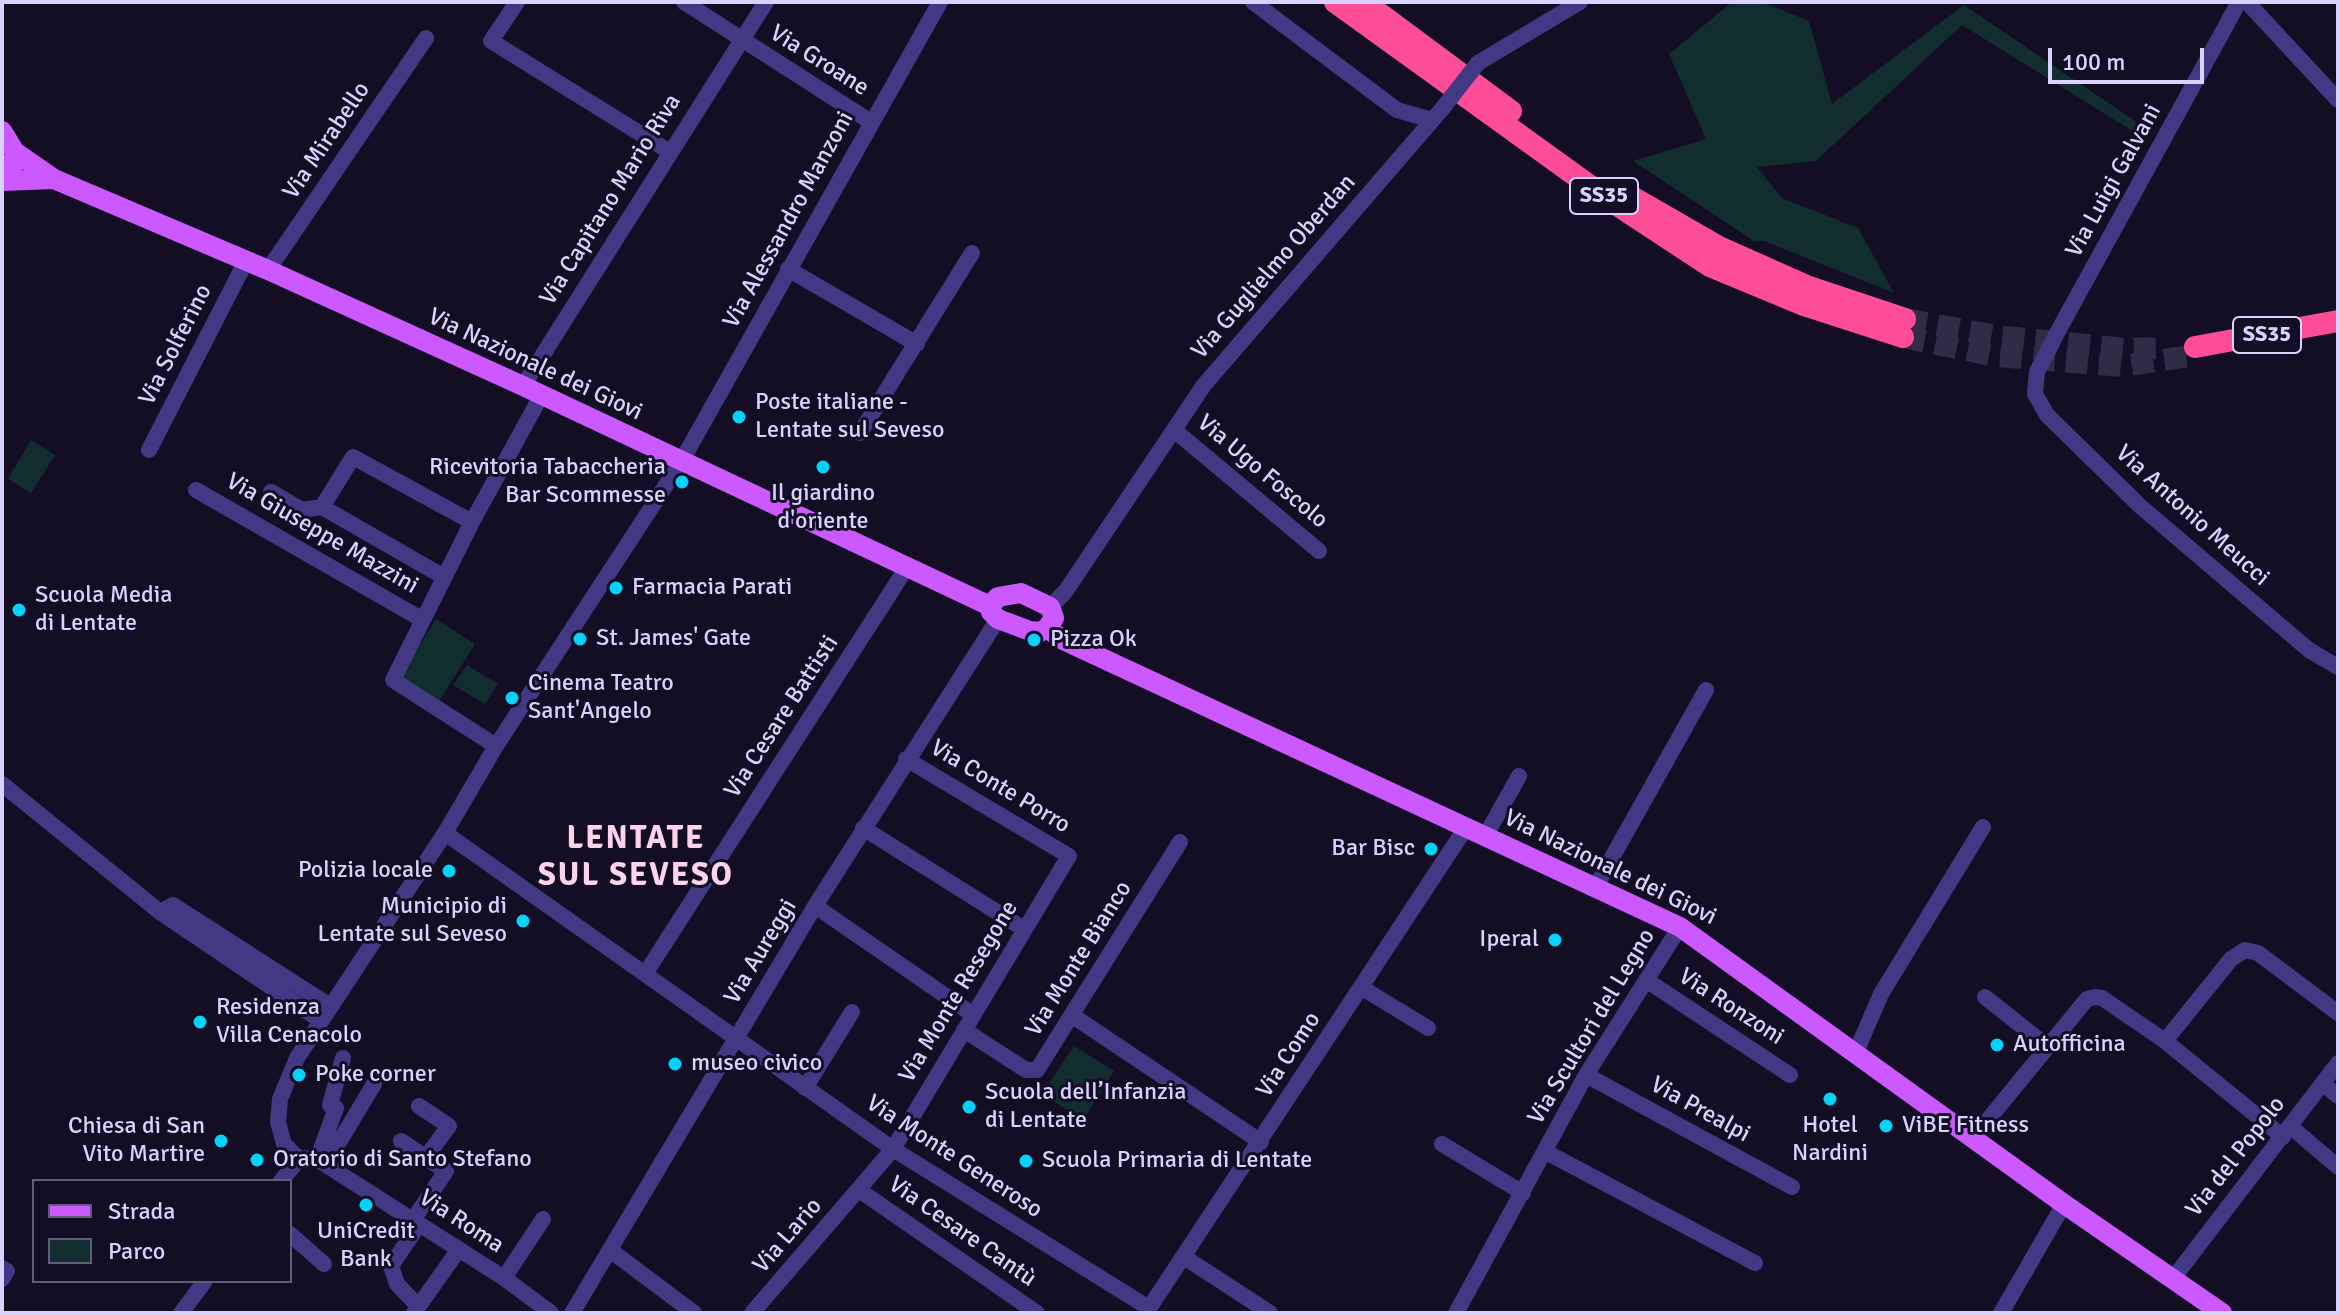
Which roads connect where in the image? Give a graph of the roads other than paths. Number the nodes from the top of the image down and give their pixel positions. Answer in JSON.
{"nodes":[{"id":1,"x":517,"y":2,"type":"edge"},
{"id":2,"x":684,"y":2,"type":"edge"},
{"id":3,"x":766,"y":2,"type":"edge"},
{"id":4,"x":940,"y":2,"type":"edge"},
{"id":5,"x":1253,"y":2,"type":"edge"},
{"id":6,"x":1335,"y":2,"type":"edge"},
{"id":7,"x":1364,"y":2,"type":"edge"},
{"id":8,"x":1580,"y":2,"type":"edge"},
{"id":9,"x":2239,"y":2,"type":"edge"},
{"id":10,"x":2247,"y":2,"type":"edge"},
{"id":11,"x":1560,"y":6,"type":"edge"},
{"id":12,"x":426,"y":38,"type":"dead end"},
{"id":13,"x":740,"y":40,"type":"junction"},
{"id":14,"x":2338,"y":100,"type":"edge"},
{"id":15,"x":1397,"y":110,"type":"junction"},
{"id":16,"x":1437,"y":115,"type":"junction"},
{"id":17,"x":871,"y":122,"type":"junction"},
{"id":18,"x":2,"y":131,"type":"edge"},
{"id":19,"x":1414,"y":141,"type":"junction"},
{"id":20,"x":15,"y":152,"type":"junction"},
{"id":21,"x":670,"y":152,"type":"junction"},
{"id":22,"x":54,"y":179,"type":"junction"},
{"id":23,"x":2,"y":181,"type":"edge"},
{"id":24,"x":972,"y":253,"type":"dead end"},
{"id":25,"x":246,"y":261,"type":"junction"},
{"id":26,"x":788,"y":269,"type":"junction"},
{"id":27,"x":268,"y":270,"type":"junction"},
{"id":28,"x":2338,"y":321,"type":"edge"},
{"id":29,"x":2338,"y":335,"type":"edge"},
{"id":30,"x":917,"y":344,"type":"junction"},
{"id":31,"x":2034,"y":383,"type":"joint"},
{"id":32,"x":523,"y":386,"type":"junction"},
{"id":33,"x":541,"y":396,"type":"junction"},
{"id":34,"x":1174,"y":430,"type":"junction"},
{"id":35,"x":860,"y":433,"type":"dead end"},
{"id":36,"x":149,"y":450,"type":"dead end"},
{"id":37,"x":681,"y":462,"type":"junction"},
{"id":38,"x":196,"y":490,"type":"dead end"},
{"id":39,"x":271,"y":492,"type":"dead end"},
{"id":40,"x":322,"y":507,"type":"junction"},
{"id":41,"x":472,"y":522,"type":"junction"},
{"id":42,"x":1319,"y":551,"type":"dead end"},
{"id":43,"x":907,"y":567,"type":"junction"},
{"id":44,"x":444,"y":577,"type":"junction"},
{"id":45,"x":1050,"y":607,"type":"junction"},
{"id":46,"x":994,"y":612,"type":"junction"},
{"id":47,"x":423,"y":620,"type":"junction"},
{"id":48,"x":1047,"y":628,"type":"junction"},
{"id":49,"x":2338,"y":667,"type":"edge"},
{"id":50,"x":1706,"y":690,"type":"dead end"},
{"id":51,"x":496,"y":746,"type":"junction"},
{"id":52,"x":906,"y":759,"type":"junction"},
{"id":53,"x":1519,"y":776,"type":"dead end"},
{"id":54,"x":2,"y":784,"type":"edge"},
{"id":55,"x":1467,"y":826,"type":"junction"},
{"id":56,"x":1983,"y":827,"type":"dead end"},
{"id":57,"x":863,"y":828,"type":"junction"},
{"id":58,"x":445,"y":833,"type":"junction"},
{"id":59,"x":1486,"y":835,"type":"junction"},
{"id":60,"x":1180,"y":842,"type":"dead end"},
{"id":61,"x":1069,"y":856,"type":"joint"},
{"id":62,"x":1596,"y":886,"type":"junction"},
{"id":63,"x":815,"y":906,"type":"junction"},
{"id":64,"x":1680,"y":927,"type":"junction"},
{"id":65,"x":1024,"y":929,"type":"junction"},
{"id":66,"x":645,"y":974,"type":"junction"},
{"id":67,"x":1646,"y":980,"type":"junction"},
{"id":68,"x":1362,"y":988,"type":"junction"},
{"id":69,"x":1985,"y":997,"type":"dead end"},
{"id":70,"x":852,"y":1012,"type":"dead end"},
{"id":71,"x":325,"y":1013,"type":"junction"},
{"id":72,"x":2338,"y":1013,"type":"edge"},
{"id":73,"x":972,"y":1014,"type":"junction"},
{"id":74,"x":1073,"y":1016,"type":"junction"},
{"id":75,"x":1428,"y":1028,"type":"dead end"},
{"id":76,"x":964,"y":1030,"type":"junction"},
{"id":77,"x":736,"y":1040,"type":"junction"},
{"id":78,"x":2165,"y":1041,"type":"junction"},
{"id":79,"x":2048,"y":1047,"type":"junction"},
{"id":80,"x":1856,"y":1052,"type":"junction"},
{"id":81,"x":343,"y":1058,"type":"dead end"},
{"id":82,"x":2338,"y":1063,"type":"edge"},
{"id":83,"x":1586,"y":1075,"type":"junction"},
{"id":84,"x":1790,"y":1075,"type":"dead end"},
{"id":85,"x":374,"y":1084,"type":"dead end"},
{"id":86,"x":2323,"y":1084,"type":"junction"},
{"id":87,"x":805,"y":1088,"type":"junction"},
{"id":88,"x":2338,"y":1096,"type":"edge"},
{"id":89,"x":419,"y":1106,"type":"dead end"},
{"id":90,"x":2287,"y":1132,"type":"junction"},
{"id":91,"x":1973,"y":1138,"type":"junction"},
{"id":92,"x":401,"y":1141,"type":"dead end"},
{"id":93,"x":1261,"y":1142,"type":"junction"},
{"id":94,"x":1442,"y":1144,"type":"dead end"},
{"id":95,"x":893,"y":1149,"type":"junction"},
{"id":96,"x":1546,"y":1152,"type":"junction"},
{"id":97,"x":426,"y":1157,"type":"junction"},
{"id":98,"x":314,"y":1161,"type":"junction"},
{"id":99,"x":2338,"y":1167,"type":"edge"},
{"id":100,"x":284,"y":1179,"type":"edge"},
{"id":101,"x":1792,"y":1187,"type":"dead end"},
{"id":102,"x":859,"y":1190,"type":"junction"},
{"id":103,"x":1523,"y":1193,"type":"junction"},
{"id":104,"x":2064,"y":1204,"type":"junction"},
{"id":105,"x":543,"y":1219,"type":"dead end"},
{"id":106,"x":420,"y":1224,"type":"junction"},
{"id":107,"x":292,"y":1236,"type":"edge"},
{"id":108,"x":459,"y":1249,"type":"junction"},
{"id":109,"x":610,"y":1250,"type":"junction"},
{"id":110,"x":1184,"y":1257,"type":"junction"},
{"id":111,"x":1755,"y":1263,"type":"dead end"},
{"id":112,"x":324,"y":1264,"type":"dead end"},
{"id":113,"x":504,"y":1278,"type":"junction"},
{"id":114,"x":2172,"y":1280,"type":"junction"},
{"id":115,"x":204,"y":1283,"type":"edge"},
{"id":116,"x":416,"y":1309,"type":"edge"},
{"id":117,"x":1148,"y":1311,"type":"edge"},
{"id":118,"x":181,"y":1313,"type":"edge"},
{"id":119,"x":551,"y":1313,"type":"edge"},
{"id":120,"x":572,"y":1313,"type":"edge"},
{"id":121,"x":694,"y":1313,"type":"edge"},
{"id":122,"x":752,"y":1313,"type":"edge"},
{"id":123,"x":1037,"y":1313,"type":"edge"},
{"id":124,"x":1270,"y":1313,"type":"edge"},
{"id":125,"x":1456,"y":1313,"type":"edge"},
{"id":126,"x":2001,"y":1313,"type":"edge"},
{"id":127,"x":2222,"y":1313,"type":"edge"}],
"edges":[{"from":1,"to":21,"type":"street"},
{"from":2,"to":13,"type":"street","name":"Via Groane"},
{"from":3,"to":13,"type":"street","name":"Via Capitano Mario Riva"},
{"from":4,"to":17,"type":"street","name":"Via Alessandro Manzoni"},
{"from":5,"to":15,"type":"street"},
{"from":6,"to":7,"type":"highway","number":"SS35"},
{"from":8,"to":11,"type":"street","name":"Via Guglielmo Oberdan"},
{"from":9,"to":31,"type":"street","name":"Via Luigi Galvani"},
{"from":10,"to":14,"type":"street"},
{"from":11,"to":16,"type":"street","name":"Via Guglielmo Oberdan","bridge":true},
{"from":12,"to":27,"type":"street","name":"Via Mirabello"},
{"from":13,"to":17,"type":"street","name":"Via Groane"},
{"from":13,"to":21,"type":"street","name":"Via Capitano Mario Riva"},
{"from":15,"to":16,"type":"street"},
{"from":15,"to":19,"type":"street"},
{"from":16,"to":19,"type":"street","name":"Via Guglielmo Oberdan"},
{"from":17,"to":26,"type":"street","name":"Via Alessandro Manzoni"},
{"from":18,"to":20,"type":"main road"},
{"from":19,"to":34,"type":"street","name":"Via Guglielmo Oberdan"},
{"from":20,"to":22,"type":"main road","name":"Via Nazionale dei Giovi"},
{"from":20,"to":23,"type":"main road"},
{"from":21,"to":32,"type":"street","name":"Via Capitano Mario Riva"},
{"from":22,"to":23,"type":"main road","name":"Via Nazionale dei Giovi"},
{"from":22,"to":25,"type":"main road","name":"Via Nazionale dei Giovi"},
{"from":24,"to":30,"type":"street"},
{"from":25,"to":27,"type":"main road","name":"Via Nazionale dei Giovi"},
{"from":25,"to":36,"type":"street","name":"Via Solferino"},
{"from":26,"to":30,"type":"street"},
{"from":26,"to":37,"type":"street","name":"Via Alessandro Manzoni"},
{"from":27,"to":32,"type":"main road","name":"Via Nazionale dei Giovi"},
{"from":28,"to":29,"type":"highway","number":"SS35"},
{"from":30,"to":35,"type":"street"},
{"from":31,"to":49,"type":"street","name":"Via Antonio Meucci"},
{"from":32,"to":33,"type":"main road","name":"Via Nazionale dei Giovi"},
{"from":33,"to":37,"type":"main road","name":"Via Nazionale dei Giovi"},
{"from":33,"to":41,"type":"street","name":"Via Giuseppe Mazzini"},
{"from":34,"to":42,"type":"street","name":"Via Ugo Foscolo"},
{"from":34,"to":45,"type":"street","name":"Via Guglielmo Oberdan"},
{"from":37,"to":43,"type":"main road","name":"Via Nazionale dei Giovi"},
{"from":37,"to":51,"type":"street","name":"Via Alessandro Manzoni"},
{"from":38,"to":47,"type":"street","name":"Via Giuseppe Mazzini"},
{"from":39,"to":40,"type":"street"},
{"from":40,"to":41,"type":"street"},
{"from":40,"to":44,"type":"street"},
{"from":41,"to":44,"type":"street","name":"Via Giuseppe Mazzini"},
{"from":43,"to":46,"type":"main road","name":"Via Nazionale dei Giovi"},
{"from":43,"to":66,"type":"street","name":"Via Cesare Battisti"},
{"from":44,"to":47,"type":"street","name":"Via Giuseppe Mazzini"},
{"from":45,"to":46,"type":"main road"},
{"from":45,"to":48,"type":"main road"},
{"from":46,"to":48,"type":"main road","name":"Via Nazionale dei Giovi"},
{"from":46,"to":52,"type":"street","name":"Via Aureggi"},
{"from":47,"to":51,"type":"street","name":"Via Giuseppe Mazzini"},
{"from":48,"to":55,"type":"main road","name":"Via Nazionale dei Giovi"},
{"from":50,"to":62,"type":"street"},
{"from":51,"to":58,"type":"street","name":"Via Alessandro Manzoni"},
{"from":52,"to":57,"type":"street","name":"Via Aureggi"},
{"from":52,"to":61,"type":"street","name":"Via Conte Porro"},
{"from":53,"to":59,"type":"street"},
{"from":54,"to":71,"type":"street"},
{"from":55,"to":59,"type":"main road","name":"Via Nazionale dei Giovi"},
{"from":55,"to":68,"type":"street","name":"Via Como"},
{"from":56,"to":80,"type":"street"},
{"from":57,"to":63,"type":"street","name":"Via Aureggi"},
{"from":57,"to":65,"type":"street"},
{"from":58,"to":66,"type":"street","name":"Via Monte Generoso"},
{"from":58,"to":71,"type":"street","name":"Via Alessandro Manzoni"},
{"from":59,"to":62,"type":"main road","name":"Via Nazionale dei Giovi"},
{"from":60,"to":74,"type":"street","name":"Via Monte Bianco"},
{"from":61,"to":65,"type":"street","name":"Via Monte Resegone"},
{"from":62,"to":64,"type":"main road","name":"Via Nazionale dei Giovi"},
{"from":63,"to":73,"type":"street"},
{"from":63,"to":77,"type":"street","name":"Via Aureggi"},
{"from":64,"to":67,"type":"street","name":"Via Scultori del Legno"},
{"from":64,"to":80,"type":"main road","name":"Via Nazionale dei Giovi"},
{"from":65,"to":73,"type":"street","name":"Via Monte Resegone"},
{"from":66,"to":77,"type":"street","name":"Via Monte Generoso"},
{"from":67,"to":83,"type":"street","name":"Via Scultori del Legno"},
{"from":67,"to":84,"type":"street","name":"Via Ronzoni"},
{"from":68,"to":75,"type":"street"},
{"from":68,"to":93,"type":"street","name":"Via Como"},
{"from":69,"to":79,"type":"street"},
{"from":70,"to":87,"type":"street"},
{"from":71,"to":98,"type":"street","name":"Via Alessandro Manzoni"},
{"from":72,"to":78,"type":"street"},
{"from":73,"to":76,"type":"street","name":"Via Monte Resegone"},
{"from":74,"to":76,"type":"street","name":"Via Monte Bianco"},
{"from":74,"to":93,"type":"street"},
{"from":76,"to":95,"type":"street","name":"Via Monte Resegone"},
{"from":77,"to":87,"type":"street","name":"Via Monte Generoso"},
{"from":77,"to":109,"type":"street","name":"Via Aureggi"},
{"from":78,"to":79,"type":"street"},
{"from":78,"to":90,"type":"street"},
{"from":79,"to":91,"type":"street"},
{"from":80,"to":91,"type":"main road","name":"Via Nazionale dei Giovi"},
{"from":81,"to":98,"type":"street"},
{"from":82,"to":86,"type":"street","name":"Via del Popolo"},
{"from":83,"to":96,"type":"street","name":"Via Scultori del Legno"},
{"from":83,"to":101,"type":"street","name":"Via Prealpi"},
{"from":85,"to":98,"type":"street"},
{"from":86,"to":88,"type":"street"},
{"from":86,"to":90,"type":"street","name":"Via del Popolo"},
{"from":87,"to":95,"type":"street","name":"Via Monte Generoso"},
{"from":89,"to":97,"type":"street"},
{"from":90,"to":99,"type":"street"},
{"from":90,"to":114,"type":"street","name":"Via del Popolo"},
{"from":91,"to":104,"type":"main road","name":"Via Nazionale dei Giovi"},
{"from":92,"to":97,"type":"street"},
{"from":93,"to":110,"type":"street","name":"Via Como"},
{"from":94,"to":103,"type":"street"},
{"from":95,"to":102,"type":"street","name":"Via Monte Resegone"},
{"from":95,"to":117,"type":"street","name":"Via Monte Generoso"},
{"from":96,"to":103,"type":"street","name":"Via Scultori del Legno"},
{"from":96,"to":111,"type":"street","name":"Via Scultori del Legno"},
{"from":97,"to":106,"type":"street"},
{"from":98,"to":100,"type":"street"},
{"from":98,"to":106,"type":"street","name":"Via Roma"},
{"from":102,"to":122,"type":"street","name":"Via Lario"},
{"from":102,"to":123,"type":"street","name":"Via Cesare Cantù"},
{"from":103,"to":125,"type":"street","name":"Via Scultori del Legno"},
{"from":104,"to":114,"type":"main road","name":"Via Nazionale dei Giovi"},
{"from":104,"to":126,"type":"street"},
{"from":105,"to":113,"type":"street"},
{"from":106,"to":108,"type":"street","name":"Via Roma"},
{"from":106,"to":116,"type":"street"},
{"from":107,"to":112,"type":"street"},
{"from":108,"to":113,"type":"street","name":"Via Roma"},
{"from":108,"to":116,"type":"street"},
{"from":109,"to":120,"type":"street","name":"Via Aureggi"},
{"from":109,"to":121,"type":"street"},
{"from":110,"to":117,"type":"street","name":"Via Como"},
{"from":110,"to":124,"type":"street"},
{"from":113,"to":119,"type":"street","name":"Via Roma"},
{"from":114,"to":127,"type":"main road","name":"Via Nazionale dei Giovi"},
{"from":115,"to":118,"type":"street"}]}
